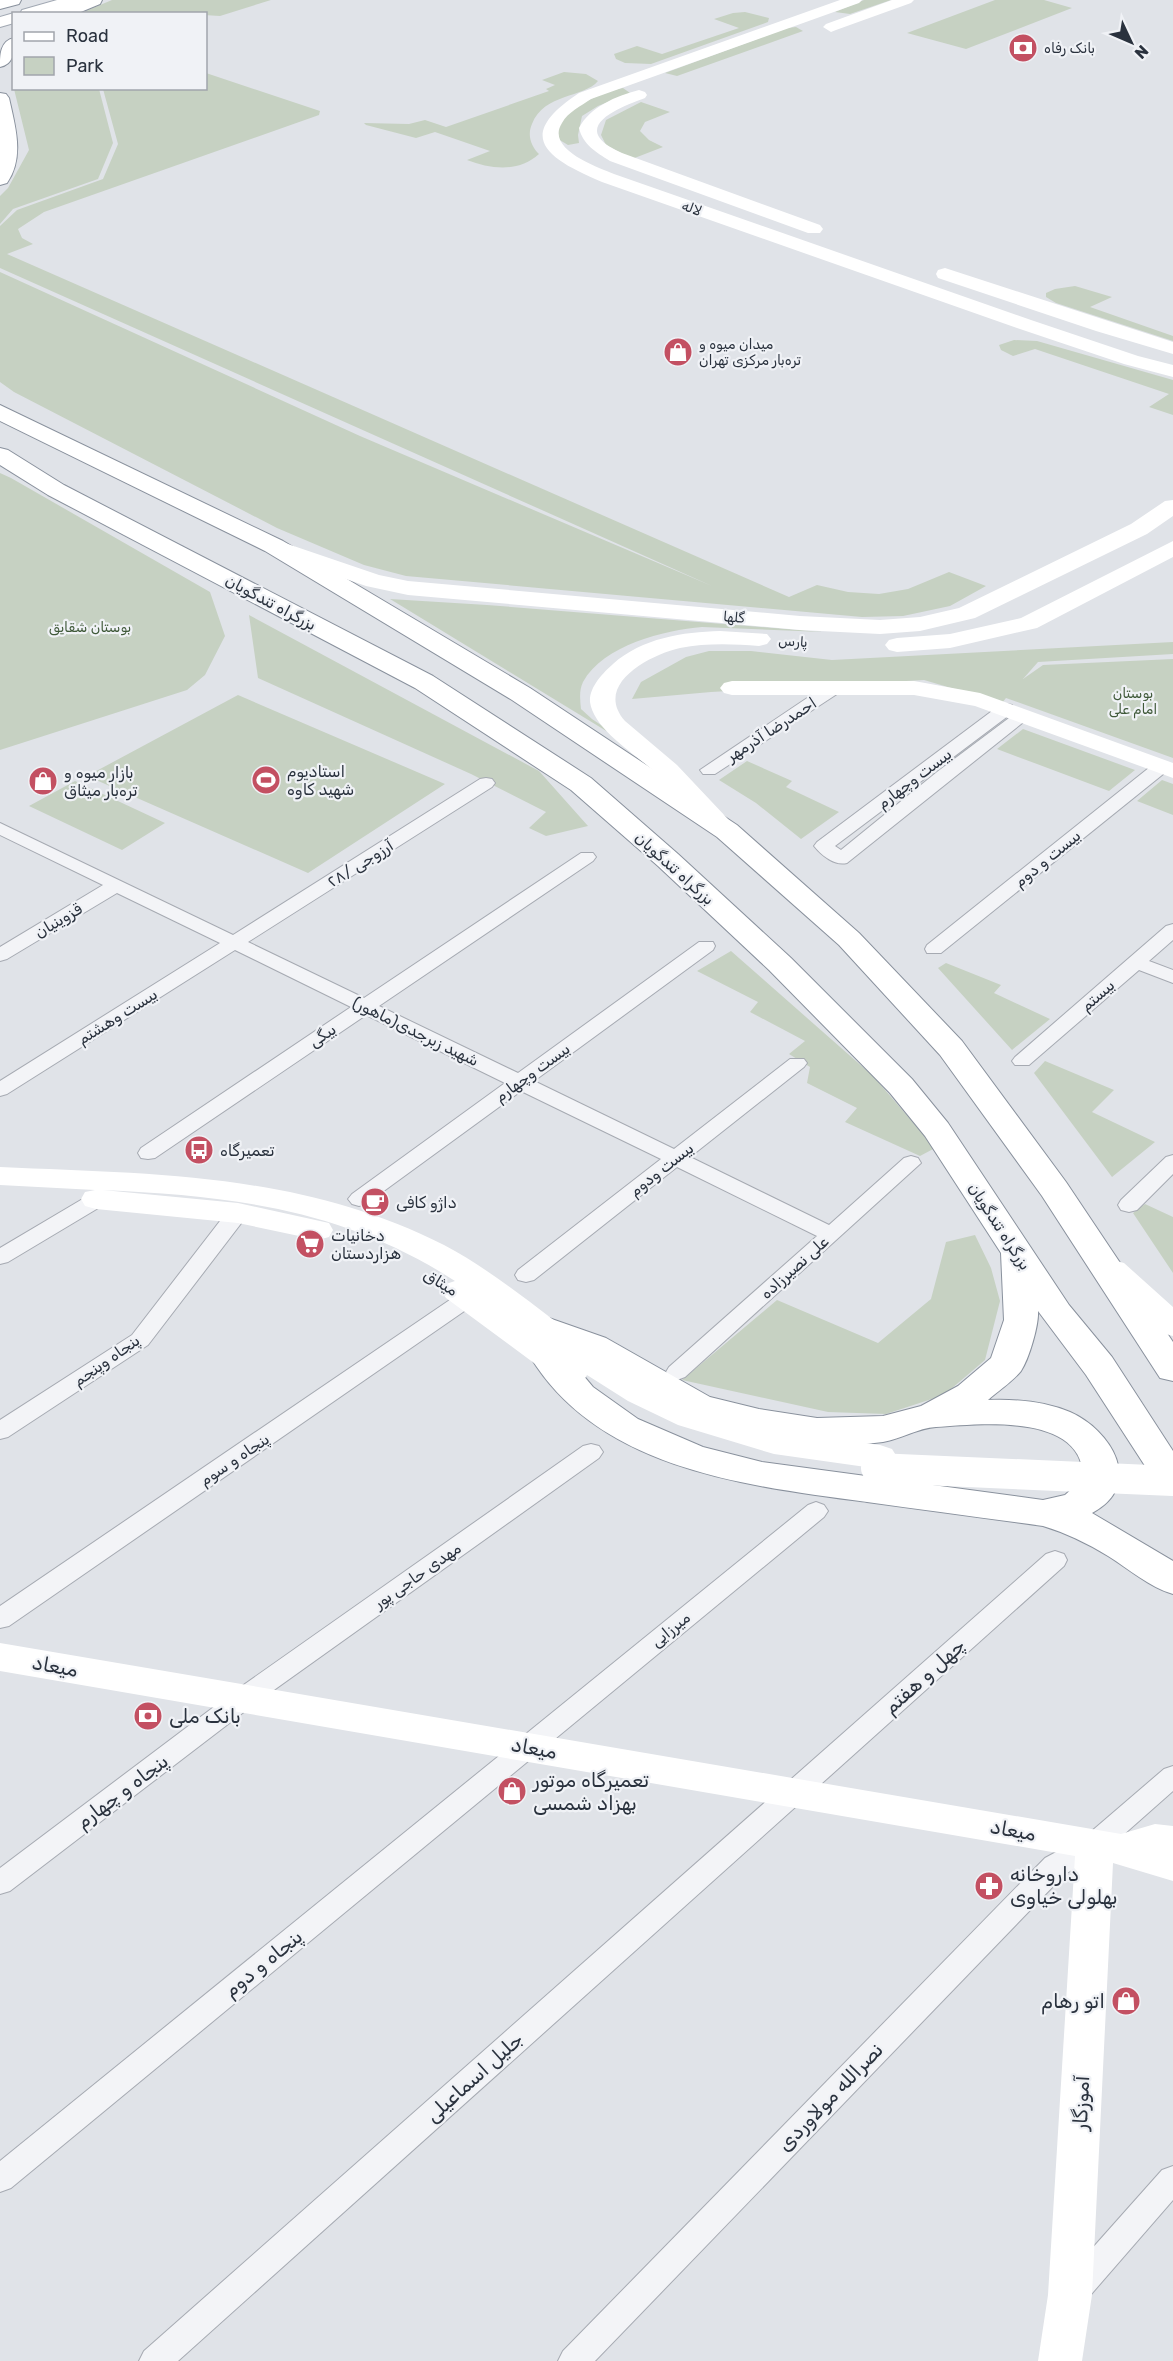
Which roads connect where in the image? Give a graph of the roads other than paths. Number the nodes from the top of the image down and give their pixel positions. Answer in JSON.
{"nodes":[{"id":1,"x":13,"y":0,"type":"edge"},
{"id":2,"x":75,"y":0,"type":"edge"},
{"id":3,"x":94,"y":0,"type":"edge"},
{"id":4,"x":854,"y":0,"type":"edge"},
{"id":5,"x":906,"y":0,"type":"edge"},
{"id":6,"x":0,"y":4,"type":"edge"},
{"id":7,"x":35,"y":12,"type":"edge"},
{"id":8,"x":65,"y":12,"type":"edge"},
{"id":9,"x":809,"y":25,"type":"junction"},
{"id":10,"x":12,"y":46,"type":"edge"},
{"id":11,"x":0,"y":62,"type":"edge"},
{"id":12,"x":639,"y":76,"type":"junction"},
{"id":13,"x":0,"y":98,"type":"edge"},
{"id":14,"x":602,"y":151,"type":"junction"},
{"id":15,"x":567,"y":160,"type":"junction"},
{"id":16,"x":0,"y":178,"type":"edge"},
{"id":17,"x":776,"y":216,"type":"junction"},
{"id":18,"x":745,"y":227,"type":"junction"},
{"id":19,"x":832,"y":235,"type":"dead end"},
{"id":20,"x":929,"y":268,"type":"dead end"},
{"id":21,"x":1000,"y":293,"type":"junction"},
{"id":22,"x":972,"y":305,"type":"junction"},
{"id":23,"x":1173,"y":348,"type":"edge"},
{"id":24,"x":1173,"y":371,"type":"edge"},
{"id":25,"x":0,"y":397,"type":"edge"},
{"id":26,"x":0,"y":412,"type":"edge"},
{"id":27,"x":59,"y":440,"type":"junction"},
{"id":28,"x":0,"y":455,"type":"edge"},
{"id":29,"x":0,"y":467,"type":"edge"},
{"id":30,"x":56,"y":490,"type":"junction"},
{"id":31,"x":1173,"y":506,"type":"edge"},
{"id":32,"x":274,"y":546,"type":"junction"},
{"id":33,"x":1173,"y":548,"type":"edge"},
{"id":34,"x":732,"y":688,"type":"dead end"},
{"id":35,"x":834,"y":688,"type":"junction"},
{"id":36,"x":1014,"y":712,"type":"junction"},
{"id":37,"x":1167,"y":769,"type":"edge"},
{"id":38,"x":709,"y":770,"type":"dead end"},
{"id":39,"x":486,"y":783,"type":"dead end"},
{"id":40,"x":726,"y":831,"type":"junction"},
{"id":41,"x":2,"y":832,"type":"edge"},
{"id":42,"x":823,"y":846,"type":"dead end"},
{"id":43,"x":587,"y":857,"type":"dead end"},
{"id":44,"x":117,"y":885,"type":"junction"},
{"id":45,"x":1173,"y":930,"type":"edge"},
{"id":46,"x":234,"y":942,"type":"junction"},
{"id":47,"x":706,"y":946,"type":"dead end"},
{"id":48,"x":934,"y":949,"type":"dead end"},
{"id":49,"x":0,"y":955,"type":"edge"},
{"id":50,"x":1136,"y":962,"type":"junction"},
{"id":51,"x":1173,"y":977,"type":"edge"},
{"id":52,"x":365,"y":1006,"type":"junction"},
{"id":53,"x":1022,"y":1061,"type":"dead end"},
{"id":54,"x":796,"y":1063,"type":"dead end"},
{"id":55,"x":519,"y":1082,"type":"junction"},
{"id":56,"x":0,"y":1090,"type":"edge"},
{"id":57,"x":148,"y":1153,"type":"dead end"},
{"id":58,"x":676,"y":1158,"type":"junction"},
{"id":59,"x":1173,"y":1162,"type":"edge"},
{"id":60,"x":911,"y":1163,"type":"dead end"},
{"id":61,"x":0,"y":1176,"type":"edge"},
{"id":62,"x":0,"y":1195,"type":"edge"},
{"id":63,"x":98,"y":1199,"type":"junction"},
{"id":64,"x":359,"y":1199,"type":"dead end"},
{"id":65,"x":1129,"y":1205,"type":"dead end"},
{"id":66,"x":238,"y":1213,"type":"junction"},
{"id":67,"x":831,"y":1234,"type":"junction"},
{"id":68,"x":1017,"y":1252,"type":"junction"},
{"id":69,"x":0,"y":1257,"type":"edge"},
{"id":70,"x":1103,"y":1262,"type":"junction"},
{"id":71,"x":526,"y":1275,"type":"dead end"},
{"id":72,"x":468,"y":1298,"type":"junction"},
{"id":73,"x":1173,"y":1325,"type":"edge"},
{"id":74,"x":548,"y":1344,"type":"junction"},
{"id":75,"x":1173,"y":1369,"type":"edge"},
{"id":76,"x":677,"y":1372,"type":"dead end"},
{"id":77,"x":933,"y":1415,"type":"junction"},
{"id":78,"x":707,"y":1430,"type":"junction"},
{"id":79,"x":0,"y":1431,"type":"edge"},
{"id":80,"x":591,"y":1452,"type":"dead end"},
{"id":81,"x":1173,"y":1471,"type":"edge"},
{"id":82,"x":1173,"y":1480,"type":"edge"},
{"id":83,"x":816,"y":1511,"type":"dead end"},
{"id":84,"x":1043,"y":1514,"type":"junction"},
{"id":85,"x":1055,"y":1560,"type":"dead end"},
{"id":86,"x":1173,"y":1580,"type":"edge"},
{"id":87,"x":0,"y":1619,"type":"edge"},
{"id":88,"x":0,"y":1657,"type":"edge"},
{"id":89,"x":244,"y":1698,"type":"junction"},
{"id":90,"x":525,"y":1747,"type":"junction"},
{"id":91,"x":1173,"y":1776,"type":"edge"},
{"id":92,"x":794,"y":1792,"type":"junction"},
{"id":93,"x":1173,"y":1841,"type":"edge"},
{"id":94,"x":1108,"y":1846,"type":"junction"},
{"id":95,"x":1173,"y":1864,"type":"edge"},
{"id":96,"x":0,"y":1883,"type":"edge"},
{"id":97,"x":0,"y":2179,"type":"edge"},
{"id":98,"x":1173,"y":2179,"type":"edge"},
{"id":99,"x":1070,"y":2295,"type":"junction"},
{"id":100,"x":155,"y":2361,"type":"edge"},
{"id":101,"x":574,"y":2361,"type":"edge"},
{"id":102,"x":1060,"y":2361,"type":"edge"}],
"edges":[{"from":1,"to":6,"type":"main road"},
{"from":2,"to":7,"type":"main road"},
{"from":3,"to":8,"type":"main road"},
{"from":4,"to":9,"type":"street"},
{"from":5,"to":9,"type":"street"},
{"from":9,"to":12,"type":"street"},
{"from":10,"to":11,"type":"main road"},
{"from":12,"to":14,"type":"street"},
{"from":12,"to":15,"type":"street"},
{"from":13,"to":16,"type":"main road"},
{"from":14,"to":15,"type":"street"},
{"from":14,"to":17,"type":"street","name":"لاله"},
{"from":15,"to":18,"type":"street","name":"لاله"},
{"from":17,"to":18,"type":"street"},
{"from":17,"to":19,"type":"street","name":"لاله"},
{"from":18,"to":22,"type":"street","name":"لاله"},
{"from":20,"to":21,"type":"street"},
{"from":21,"to":22,"type":"street"},
{"from":21,"to":23,"type":"street"},
{"from":22,"to":24,"type":"street","name":"لاله"},
{"from":25,"to":27,"type":"main road"},
{"from":26,"to":27,"type":"main road"},
{"from":27,"to":32,"type":"main road"},
{"from":28,"to":30,"type":"main road","name":"بزرگراه تندگویان"},
{"from":29,"to":30,"type":"main road"},
{"from":30,"to":68,"type":"main road","name":"بزرگراه تندگویان"},
{"from":31,"to":32,"type":"street","name":"گلها"},
{"from":32,"to":40,"type":"main road"},
{"from":33,"to":40,"type":"street","name":"پارس"},
{"from":34,"to":35,"type":"street"},
{"from":35,"to":36,"type":"street"},
{"from":35,"to":38,"type":"street","name":"احمدرضا آذرمهر"},
{"from":36,"to":37,"type":"street"},
{"from":36,"to":42,"type":"street"},
{"from":37,"to":48,"type":"street","name":"بیست و دوم"},
{"from":39,"to":46,"type":"street","name":"آرزوجی /۲۸"},
{"from":40,"to":70,"type":"main road"},
{"from":41,"to":44,"type":"street","name":"شهید زبرجدی(ماهور)"},
{"from":43,"to":52,"type":"street","name":"بیگی"},
{"from":44,"to":46,"type":"street","name":"شهید زبرجدی(ماهور)"},
{"from":44,"to":49,"type":"street","name":"قزوینیان"},
{"from":45,"to":50,"type":"street","name":"بیستم"},
{"from":46,"to":52,"type":"street","name":"شهید زبرجدی(ماهور)"},
{"from":46,"to":56,"type":"street","name":"بیست وهشتم"},
{"from":47,"to":55,"type":"street","name":"بیست وچهارم"},
{"from":50,"to":51,"type":"street"},
{"from":50,"to":53,"type":"street","name":"بیستم"},
{"from":52,"to":55,"type":"street","name":"شهید زبرجدی(ماهور)"},
{"from":52,"to":57,"type":"street","name":"بیگی"},
{"from":54,"to":58,"type":"street","name":"بیست ودوم"},
{"from":55,"to":58,"type":"street","name":"شهید زبرجدی(ماهور)"},
{"from":55,"to":64,"type":"street","name":"بیست وچهارم"},
{"from":58,"to":67,"type":"street","name":"شهید زبرجدی(ماهور)"},
{"from":58,"to":71,"type":"street","name":"بیست ودوم"},
{"from":59,"to":65,"type":"street"},
{"from":60,"to":67,"type":"street","name":"علی نصیرزاده"},
{"from":61,"to":74,"type":"street","name":"میثاق"},
{"from":62,"to":63,"type":"street","name":"میثاق"},
{"from":63,"to":66,"type":"street","name":"میثاق"},
{"from":63,"to":69,"type":"street"},
{"from":66,"to":72,"type":"street","name":"میثاق"},
{"from":66,"to":79,"type":"street","name":"پنجاه وپنجم"},
{"from":67,"to":76,"type":"street","name":"علی نصیرزاده"},
{"from":68,"to":77,"type":"main road"},
{"from":68,"to":82,"type":"main road","name":"بزرگراه تندگویان"},
{"from":70,"to":73,"type":"street"},
{"from":70,"to":75,"type":"main road"},
{"from":72,"to":74,"type":"street","name":"میثاق"},
{"from":72,"to":87,"type":"street","name":"پنجاه و سوم"},
{"from":74,"to":77,"type":"main road"},
{"from":74,"to":78,"type":"street","name":"میثاق"},
{"from":74,"to":84,"type":"main road"},
{"from":77,"to":84,"type":"main road"},
{"from":78,"to":81,"type":"street"},
{"from":78,"to":82,"type":"street","bridge":true},
{"from":80,"to":89,"type":"street","name":"مهدی حاجی پور"},
{"from":83,"to":90,"type":"street","name":"میرزایی"},
{"from":84,"to":86,"type":"main road"},
{"from":85,"to":92,"type":"street","name":"چهل و هفتم"},
{"from":88,"to":89,"type":"street","name":"میعاد"},
{"from":89,"to":90,"type":"street","name":"میعاد"},
{"from":89,"to":96,"type":"street","name":"پنجاه و چهارم"},
{"from":90,"to":92,"type":"street","name":"میعاد"},
{"from":90,"to":97,"type":"street","name":"پنجاه و دوم"},
{"from":91,"to":94,"type":"street","name":"نصرالله مولاوردی"},
{"from":92,"to":94,"type":"street","name":"میعاد"},
{"from":92,"to":100,"type":"street","name":"جلیل اسماعیلی"},
{"from":93,"to":94,"type":"street"},
{"from":94,"to":95,"type":"street","name":"میعاد"},
{"from":94,"to":99,"type":"street","name":"آموزگار"},
{"from":94,"to":101,"type":"street","name":"نصرالله مولاوردی"},
{"from":98,"to":99,"type":"street"},
{"from":99,"to":102,"type":"street","name":"آموزگار"}]}
